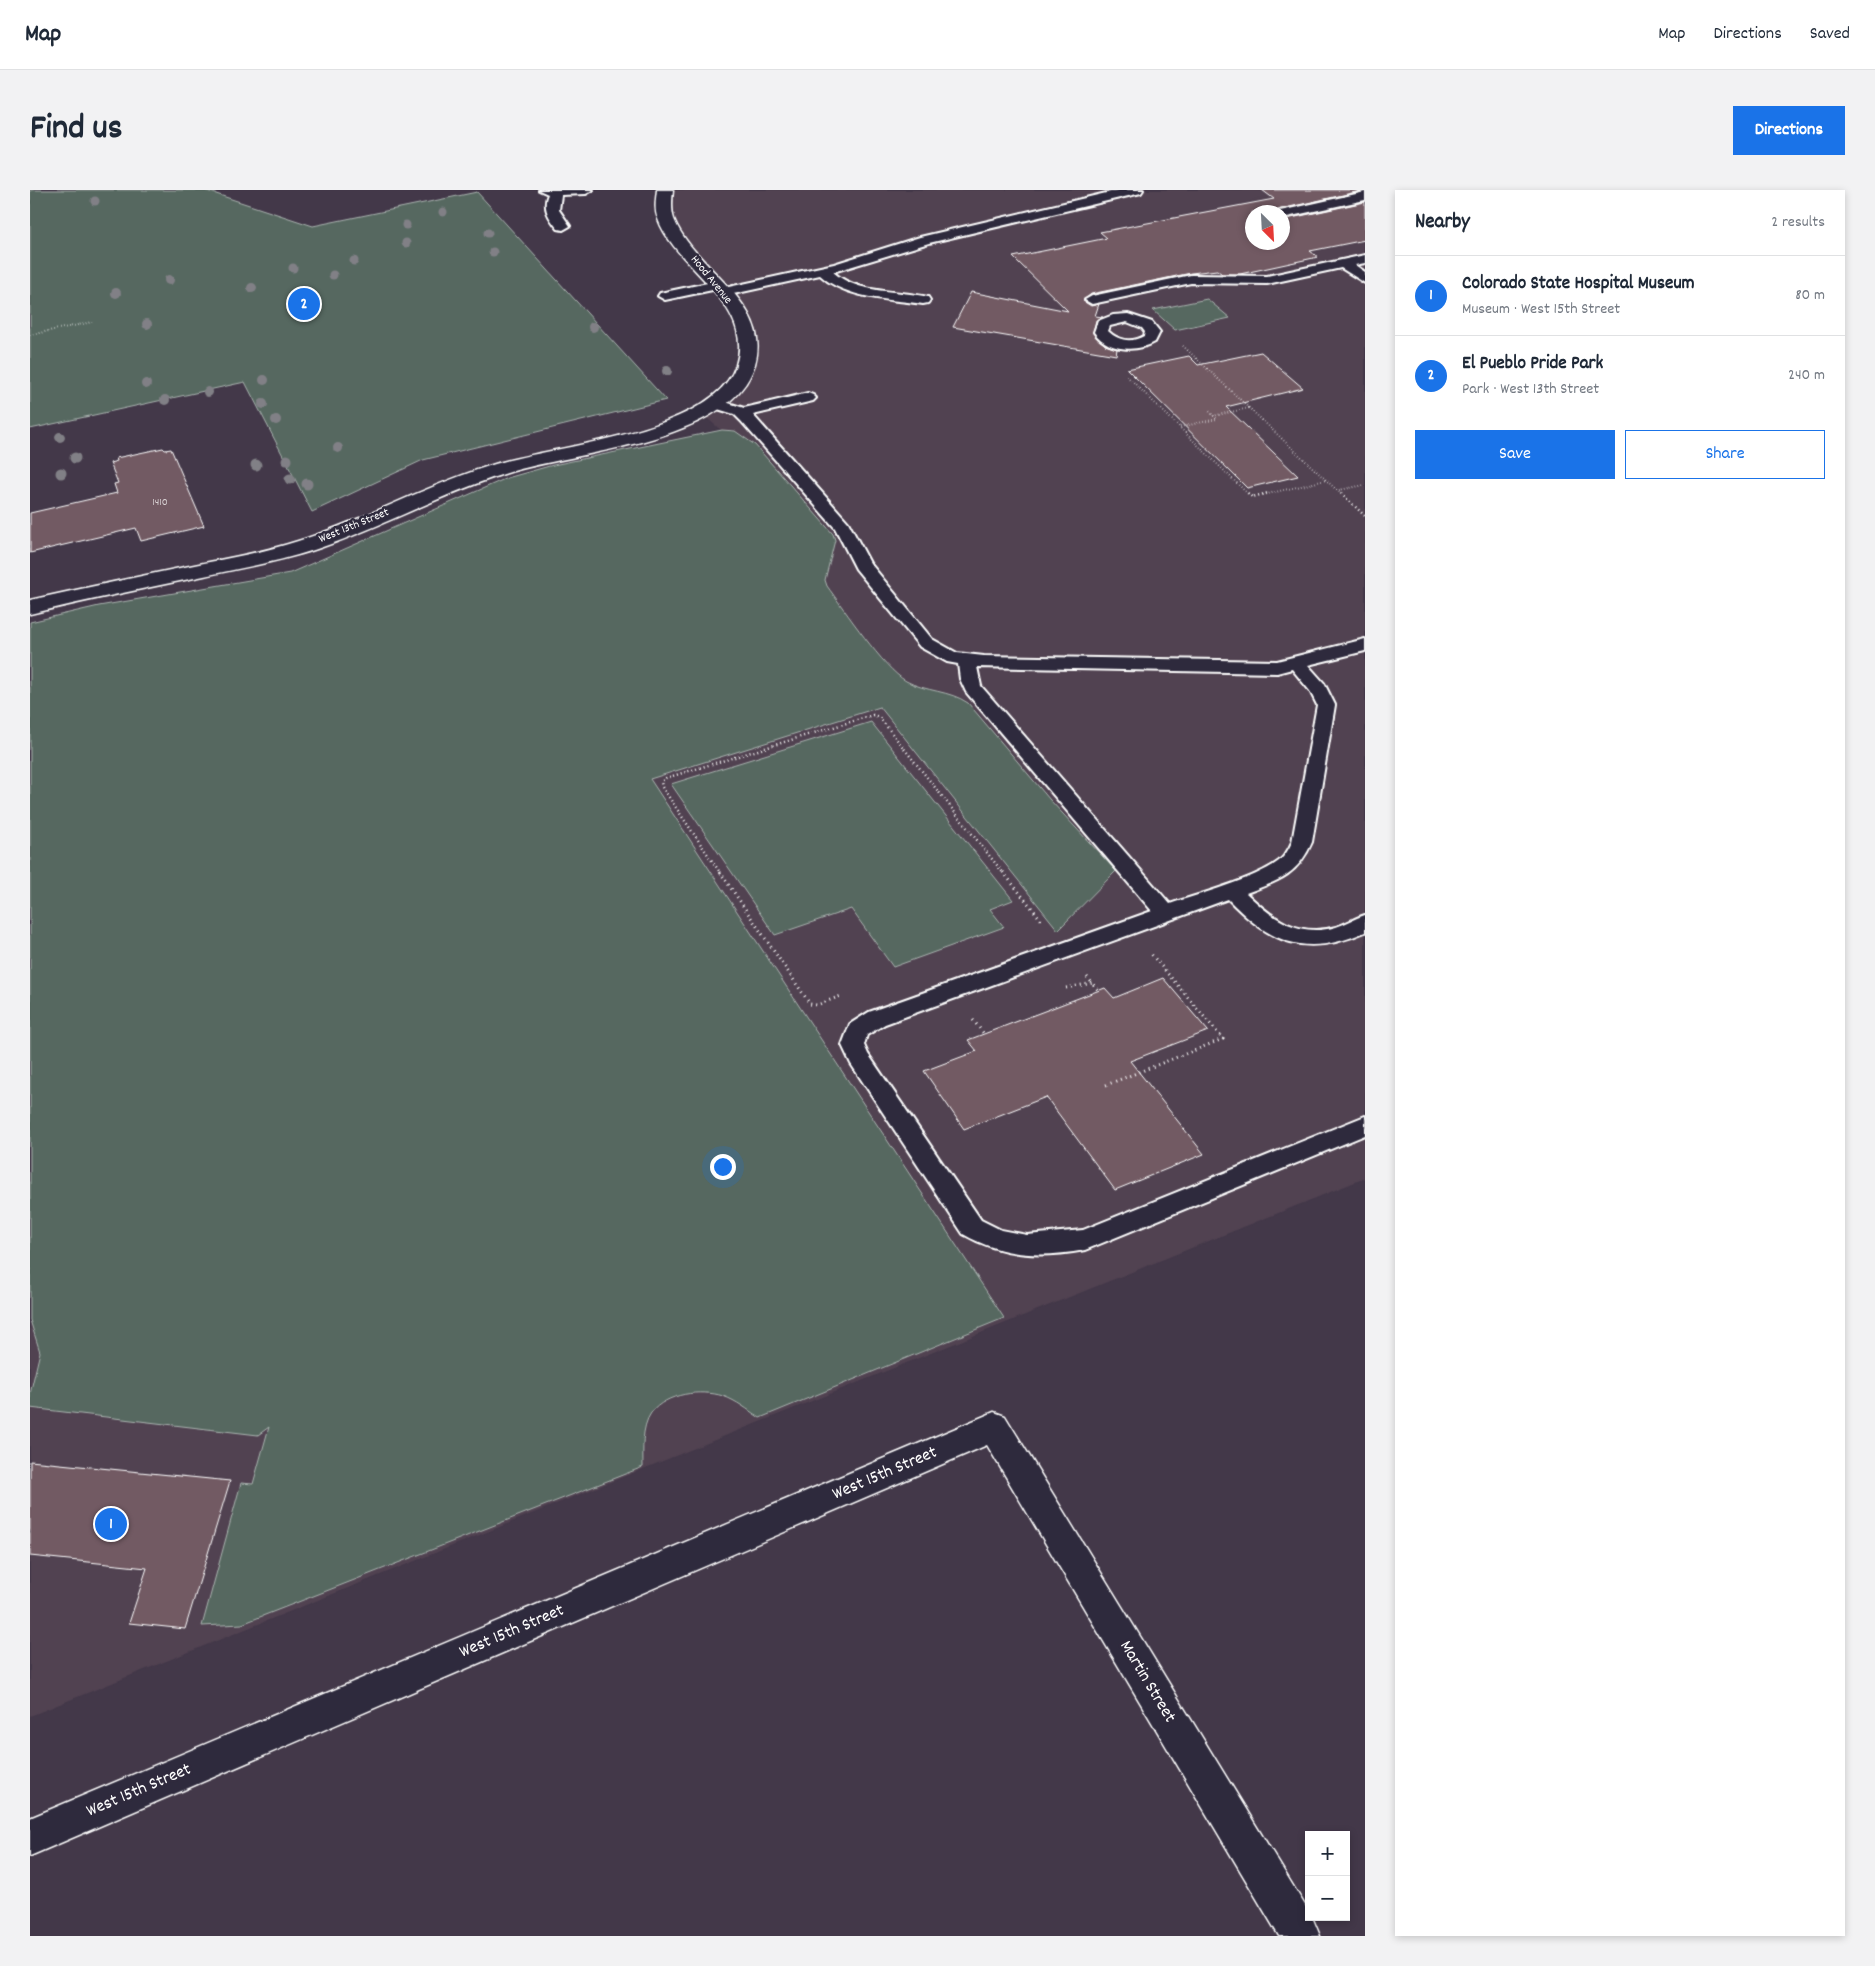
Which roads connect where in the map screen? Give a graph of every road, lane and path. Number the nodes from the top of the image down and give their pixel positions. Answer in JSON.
{"nodes":[{"id":1,"x":586,"y":190,"type":"edge"},
{"id":2,"x":661,"y":190,"type":"edge"},
{"id":3,"x":665,"y":190,"type":"edge"},
{"id":4,"x":1136,"y":190,"type":"edge"},
{"id":5,"x":551,"y":191,"type":"edge"},
{"id":6,"x":1364,"y":193,"type":"edge"},
{"id":7,"x":1290,"y":212,"type":"edge"},
{"id":8,"x":563,"y":226,"type":"dead end"},
{"id":9,"x":1365,"y":259,"type":"edge"},
{"id":10,"x":1344,"y":264,"type":"junction"},
{"id":11,"x":823,"y":270,"type":"junction"},
{"id":12,"x":1365,"y":279,"type":"edge"},
{"id":13,"x":720,"y":289,"type":"junction"},
{"id":14,"x":665,"y":296,"type":"dead end"},
{"id":15,"x":923,"y":300,"type":"dead end"},
{"id":16,"x":1113,"y":319,"type":"junction"},
{"id":17,"x":92,"y":322,"type":"dead end"},
{"id":18,"x":30,"y":335,"type":"edge"},
{"id":19,"x":1153,"y":336,"type":"junction"},
{"id":20,"x":1110,"y":340,"type":"junction"},
{"id":21,"x":808,"y":398,"type":"dead end"},
{"id":22,"x":716,"y":404,"type":"junction"},
{"id":23,"x":1249,"y":408,"type":"junction"},
{"id":24,"x":1208,"y":411,"type":"dead end"},
{"id":25,"x":741,"y":413,"type":"junction"},
{"id":26,"x":1213,"y":416,"type":"junction"},
{"id":27,"x":673,"y":426,"type":"joint"},
{"id":28,"x":1180,"y":427,"type":"junction"},
{"id":29,"x":1326,"y":480,"type":"junction"},
{"id":30,"x":1365,"y":485,"type":"edge"},
{"id":31,"x":1338,"y":491,"type":"junction"},
{"id":32,"x":1365,"y":516,"type":"edge"},
{"id":33,"x":30,"y":608,"type":"edge"},
{"id":34,"x":1365,"y":645,"type":"edge"},
{"id":35,"x":967,"y":660,"type":"junction"},
{"id":36,"x":1296,"y":663,"type":"junction"},
{"id":37,"x":1231,"y":890,"type":"junction"},
{"id":38,"x":1166,"y":913,"type":"junction"},
{"id":39,"x":1043,"y":922,"type":"junction"},
{"id":40,"x":1365,"y":923,"type":"edge"},
{"id":41,"x":1034,"y":925,"type":"dead end"},
{"id":42,"x":1064,"y":949,"type":"junction"},
{"id":43,"x":1150,"y":953,"type":"dead end"},
{"id":44,"x":1098,"y":990,"type":"dead end"},
{"id":45,"x":842,"y":996,"type":"dead end"},
{"id":46,"x":972,"y":1019,"type":"dead end"},
{"id":47,"x":984,"y":1034,"type":"dead end"},
{"id":48,"x":1106,"y":1085,"type":"dead end"},
{"id":49,"x":1365,"y":1125,"type":"edge"},
{"id":50,"x":994,"y":1427,"type":"joint"},
{"id":51,"x":30,"y":1837,"type":"edge"},
{"id":52,"x":1301,"y":1936,"type":"edge"}],
"edges":[{"from":1,"to":5,"type":"lane"},
{"from":2,"to":3,"type":"lane"},
{"from":3,"to":13,"type":"street","name":"Hood Avenue"},
{"from":4,"to":11,"type":"lane"},
{"from":5,"to":8,"type":"lane"},
{"from":6,"to":7,"type":"lane"},
{"from":9,"to":10,"type":"lane"},
{"from":10,"to":12,"type":"lane"},
{"from":10,"to":16,"type":"lane"},
{"from":11,"to":13,"type":"lane"},
{"from":11,"to":15,"type":"lane"},
{"from":13,"to":14,"type":"lane"},
{"from":13,"to":22,"type":"street","name":"Hood Avenue"},
{"from":16,"to":19,"type":"lane"},
{"from":16,"to":20,"type":"lane"},
{"from":17,"to":18,"type":"path"},
{"from":19,"to":20,"type":"lane"},
{"from":19,"to":23,"type":"path"},
{"from":20,"to":28,"type":"path"},
{"from":21,"to":25,"type":"lane"},
{"from":22,"to":25,"type":"lane"},
{"from":22,"to":27,"type":"street","name":"Hood Avenue"},
{"from":23,"to":26,"type":"path"},
{"from":23,"to":29,"type":"path"},
{"from":24,"to":26,"type":"path"},
{"from":25,"to":35,"type":"lane"},
{"from":26,"to":28,"type":"path"},
{"from":27,"to":33,"type":"street","name":"West 13th Street"},
{"from":28,"to":29,"type":"path"},
{"from":29,"to":31,"type":"path"},
{"from":30,"to":31,"type":"path"},
{"from":31,"to":32,"type":"path"},
{"from":34,"to":36,"type":"lane"},
{"from":35,"to":36,"type":"lane"},
{"from":35,"to":38,"type":"lane"},
{"from":36,"to":37,"type":"lane"},
{"from":37,"to":38,"type":"lane"},
{"from":37,"to":40,"type":"lane"},
{"from":38,"to":42,"type":"lane"},
{"from":39,"to":41,"type":"path"},
{"from":39,"to":42,"type":"path"},
{"from":39,"to":45,"type":"path"},
{"from":42,"to":44,"type":"path"},
{"from":42,"to":49,"type":"lane"},
{"from":43,"to":48,"type":"path"},
{"from":46,"to":47,"type":"path"},
{"from":50,"to":51,"type":"street","name":"West 15th Street"},
{"from":50,"to":52,"type":"street","name":"Martin Street"}]}
